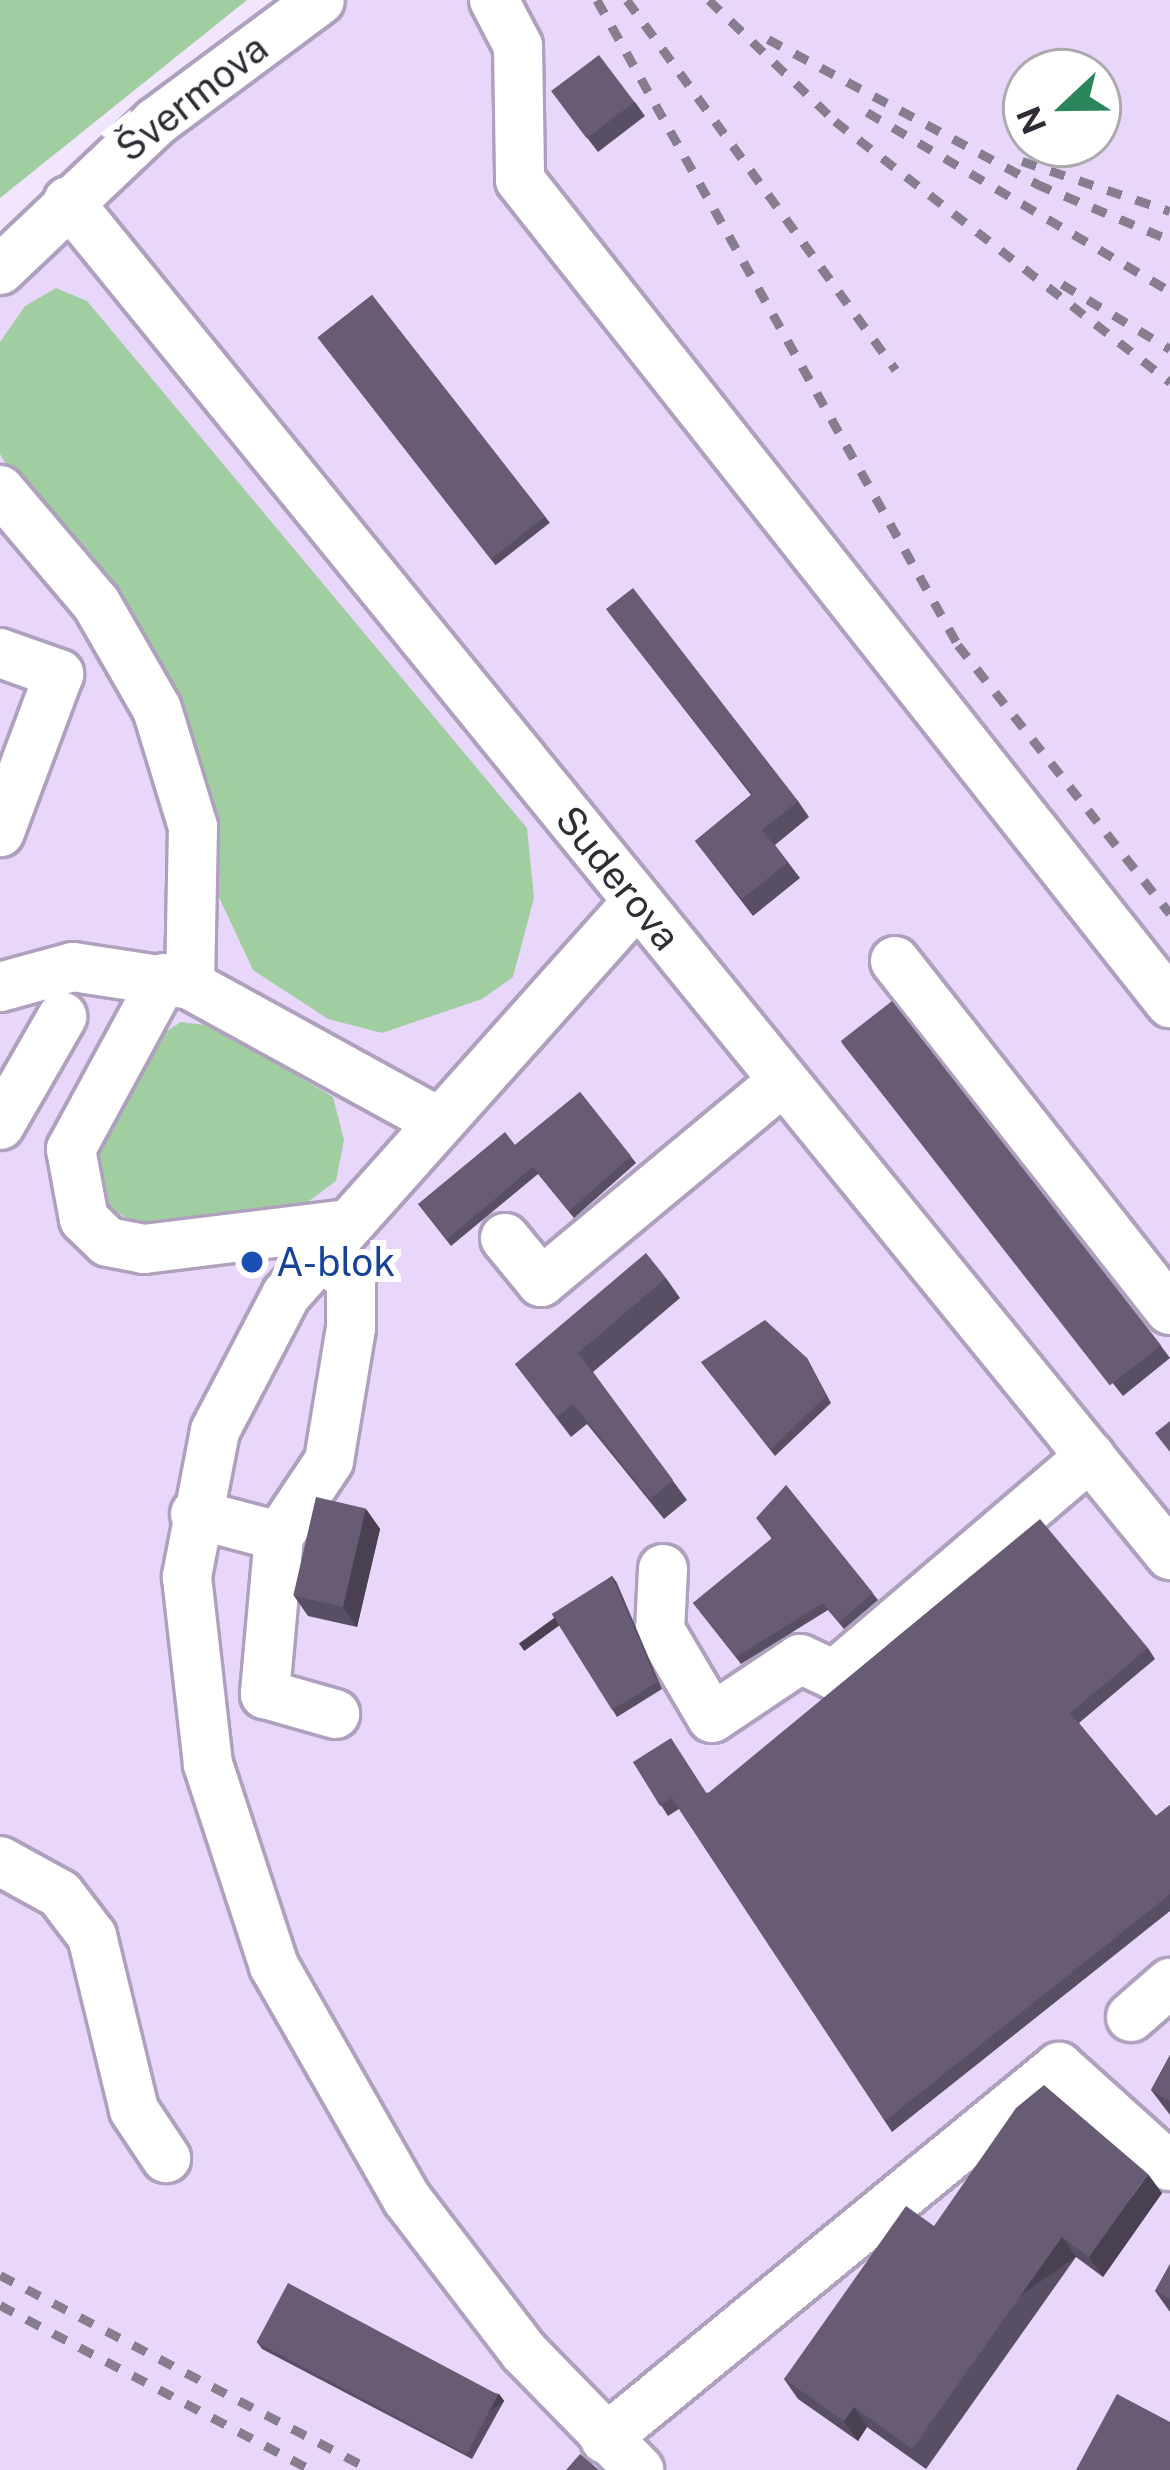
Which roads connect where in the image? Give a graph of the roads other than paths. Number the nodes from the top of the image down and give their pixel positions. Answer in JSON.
{"nodes":[{"id":1,"x":320,"y":0,"type":"edge"},
{"id":2,"x":494,"y":0,"type":"edge"},
{"id":3,"x":68,"y":201,"type":"junction"},
{"id":4,"x":7,"y":262,"type":"edge"},
{"id":5,"x":0,"y":490,"type":"edge"},
{"id":6,"x":0,"y":653,"type":"edge"},
{"id":7,"x":0,"y":832,"type":"edge"},
{"id":8,"x":638,"y":902,"type":"junction"},
{"id":9,"x":896,"y":961,"type":"dead end"},
{"id":10,"x":177,"y":981,"type":"junction"},
{"id":11,"x":0,"y":987,"type":"edge"},
{"id":12,"x":1170,"y":1004,"type":"edge"},
{"id":13,"x":62,"y":1017,"type":"dead end"},
{"id":14,"x":783,"y":1081,"type":"junction"},
{"id":15,"x":434,"y":1119,"type":"junction"},
{"id":16,"x":0,"y":1125,"type":"edge"},
{"id":17,"x":329,"y":1238,"type":"junction"},
{"id":18,"x":505,"y":1238,"type":"dead end"},
{"id":19,"x":1170,"y":1310,"type":"edge"},
{"id":20,"x":1090,"y":1456,"type":"junction"},
{"id":21,"x":195,"y":1514,"type":"junction"},
{"id":22,"x":279,"y":1537,"type":"junction"},
{"id":23,"x":1170,"y":1555,"type":"edge"},
{"id":24,"x":663,"y":1569,"type":"dead end"},
{"id":25,"x":335,"y":1714,"type":"dead end"},
{"id":26,"x":0,"y":1861,"type":"edge"},
{"id":27,"x":1170,"y":1983,"type":"edge"},
{"id":28,"x":1131,"y":2017,"type":"dead end"},
{"id":29,"x":166,"y":2158,"type":"dead end"},
{"id":30,"x":1169,"y":2166,"type":"edge"},
{"id":31,"x":622,"y":2455,"type":"edge"}],
"edges":[{"from":1,"to":3,"type":"street","name":"Švermova"},
{"from":2,"to":12,"type":"street"},
{"from":3,"to":4,"type":"street","name":"Švermova"},
{"from":3,"to":8,"type":"street","name":"Suderova"},
{"from":5,"to":10,"type":"street"},
{"from":6,"to":7,"type":"street"},
{"from":8,"to":14,"type":"street","name":"Suderova"},
{"from":8,"to":15,"type":"street"},
{"from":9,"to":19,"type":"street"},
{"from":10,"to":11,"type":"street"},
{"from":10,"to":15,"type":"street"},
{"from":10,"to":17,"type":"street"},
{"from":13,"to":16,"type":"street"},
{"from":14,"to":18,"type":"street"},
{"from":14,"to":20,"type":"street","name":"Suderova"},
{"from":15,"to":17,"type":"street"},
{"from":17,"to":21,"type":"street"},
{"from":17,"to":22,"type":"street"},
{"from":20,"to":23,"type":"street","name":"Suderova"},
{"from":20,"to":24,"type":"street"},
{"from":21,"to":22,"type":"street"},
{"from":21,"to":31,"type":"street"},
{"from":22,"to":25,"type":"street"},
{"from":26,"to":29,"type":"street"},
{"from":27,"to":28,"type":"street"},
{"from":30,"to":31,"type":"street"}]}
